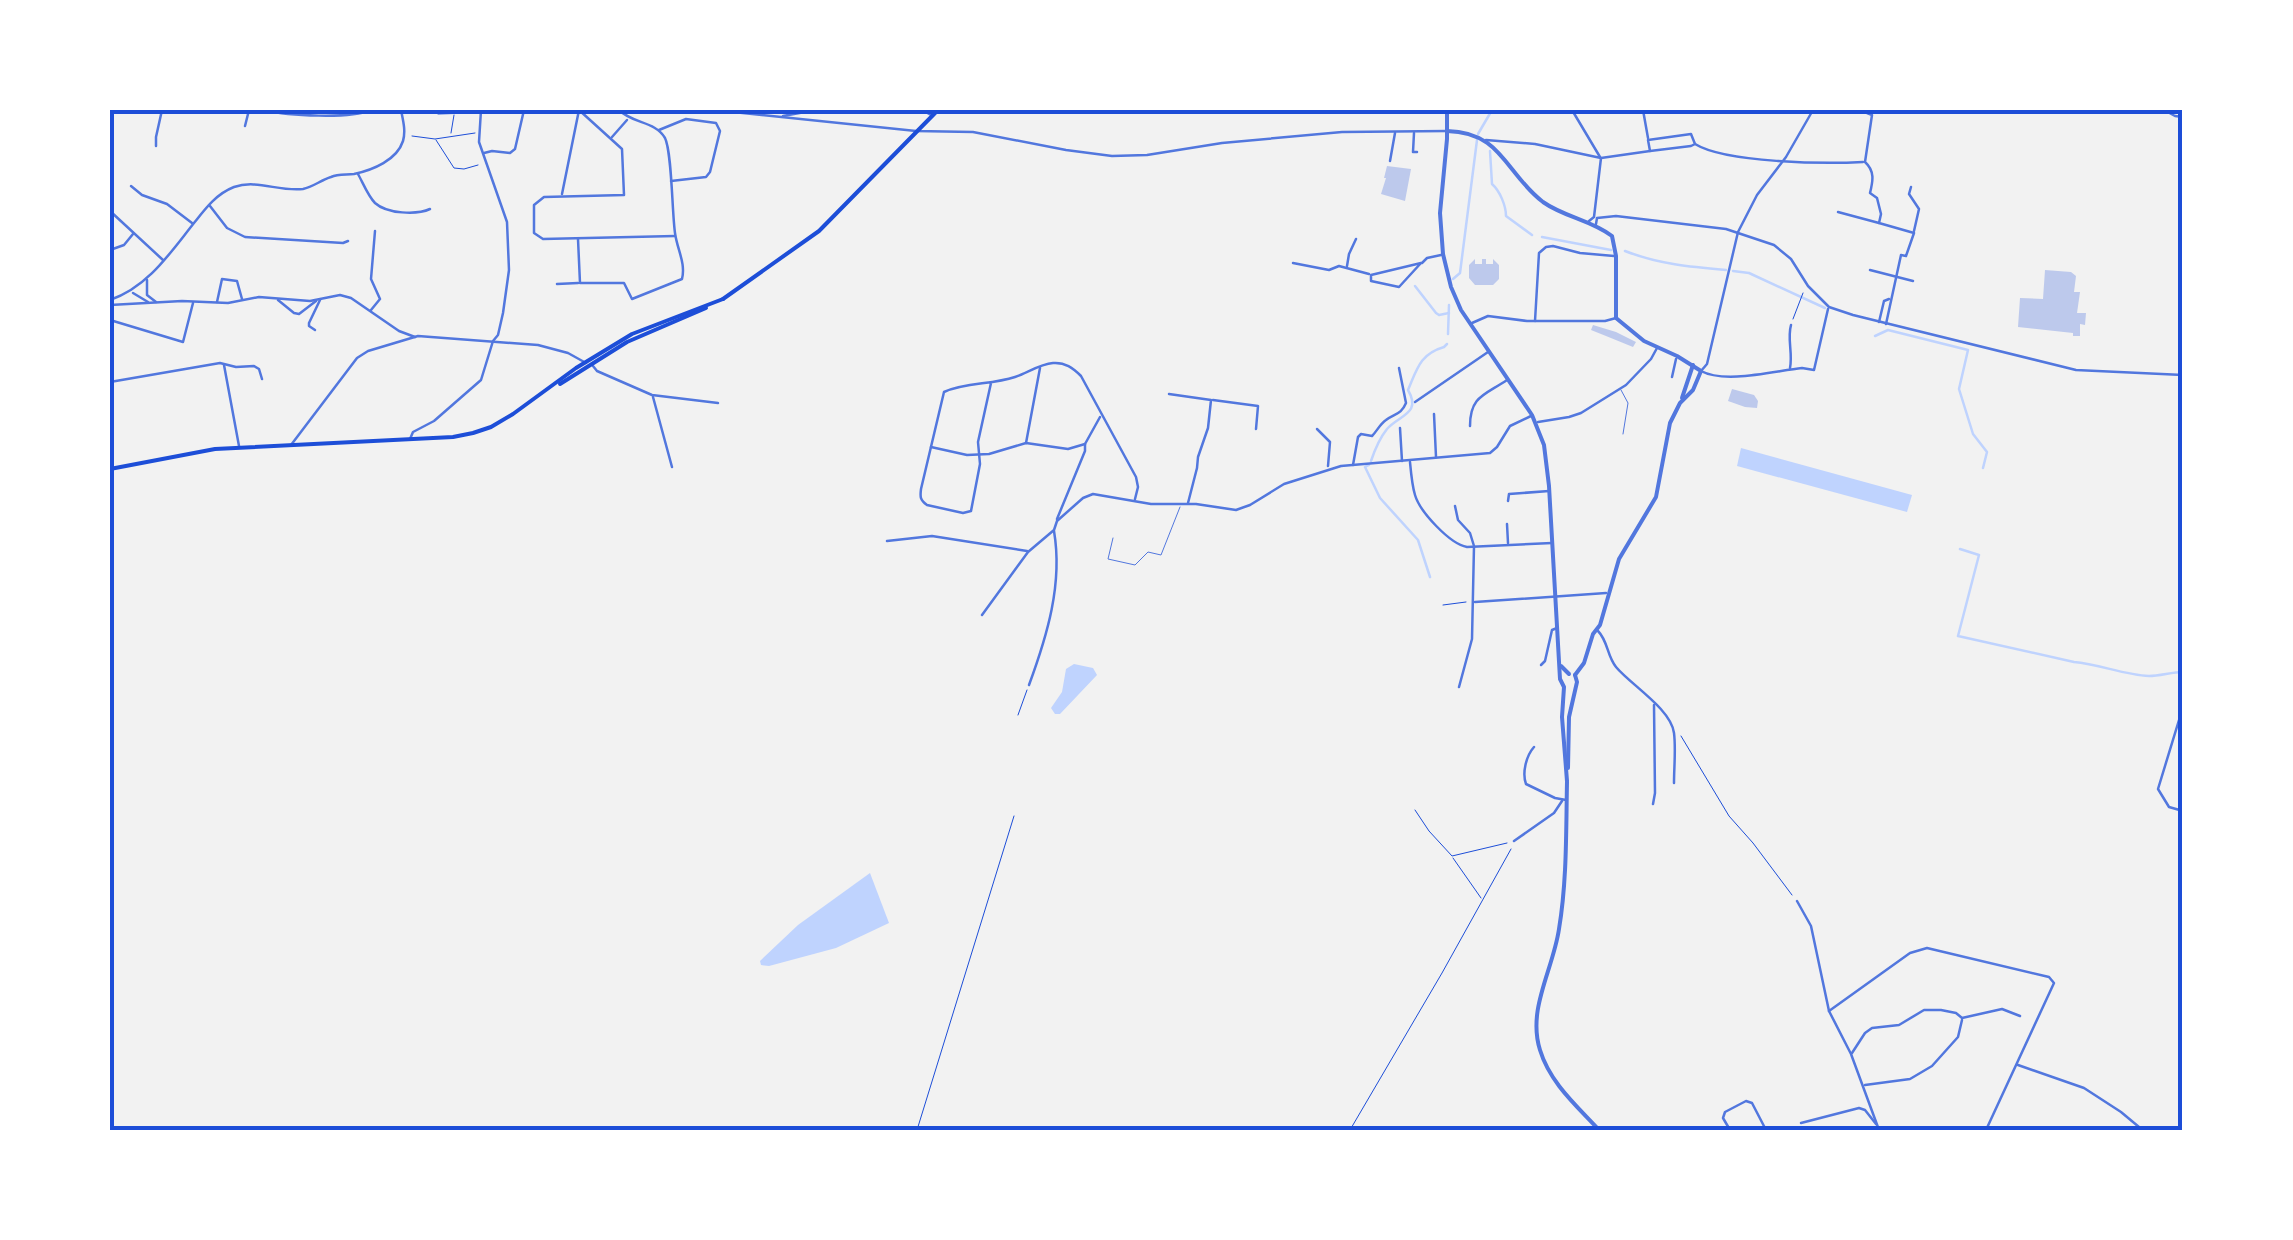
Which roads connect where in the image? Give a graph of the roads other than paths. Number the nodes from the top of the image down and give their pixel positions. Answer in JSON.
{"nodes":[{"id":1,"x":162,"y":110,"type":"edge"},
{"id":2,"x":249,"y":110,"type":"edge"},
{"id":3,"x":265,"y":110,"type":"edge"},
{"id":4,"x":371,"y":110,"type":"edge"},
{"id":5,"x":401,"y":110,"type":"edge"},
{"id":6,"x":524,"y":110,"type":"edge"},
{"id":7,"x":579,"y":110,"type":"edge"},
{"id":8,"x":619,"y":110,"type":"edge"},
{"id":9,"x":714,"y":110,"type":"edge"},
{"id":10,"x":816,"y":110,"type":"edge"},
{"id":11,"x":922,"y":110,"type":"edge"},
{"id":12,"x":938,"y":110,"type":"edge"},
{"id":13,"x":1446,"y":110,"type":"edge"},
{"id":14,"x":1572,"y":110,"type":"edge"},
{"id":15,"x":1644,"y":110,"type":"edge"},
{"id":16,"x":1813,"y":110,"type":"edge"},
{"id":17,"x":1868,"y":110,"type":"edge"},
{"id":18,"x":2164,"y":110,"type":"edge"},
{"id":19,"x":480,"y":112,"type":"edge"},
{"id":20,"x":801,"y":113,"type":"junction"},
{"id":21,"x":932,"y":115,"type":"junction"},
{"id":22,"x":778,"y":117,"type":"junction"},
{"id":23,"x":2183,"y":118,"type":"edge"},
{"id":24,"x":628,"y":119,"type":"junction"},
{"id":25,"x":800,"y":119,"type":"junction"},
{"id":26,"x":246,"y":126,"type":"dead end"},
{"id":27,"x":658,"y":130,"type":"junction"},
{"id":28,"x":916,"y":131,"type":"junction"},
{"id":29,"x":1447,"y":131,"type":"junction"},
{"id":30,"x":1395,"y":132,"type":"junction"},
{"id":31,"x":1414,"y":132,"type":"junction"},
{"id":32,"x":610,"y":139,"type":"junction"},
{"id":33,"x":1486,"y":140,"type":"junction"},
{"id":34,"x":1648,"y":140,"type":"junction"},
{"id":35,"x":1695,"y":144,"type":"junction"},
{"id":36,"x":156,"y":146,"type":"dead end"},
{"id":37,"x":1406,"y":151,"type":"dead end"},
{"id":38,"x":1650,"y":151,"type":"junction"},
{"id":39,"x":483,"y":154,"type":"junction"},
{"id":40,"x":1600,"y":158,"type":"junction"},
{"id":41,"x":1390,"y":160,"type":"dead end"},
{"id":42,"x":1782,"y":161,"type":"junction"},
{"id":43,"x":1865,"y":162,"type":"junction"},
{"id":44,"x":357,"y":173,"type":"junction"},
{"id":45,"x":670,"y":181,"type":"junction"},
{"id":46,"x":131,"y":186,"type":"dead end"},
{"id":47,"x":1911,"y":187,"type":"dead end"},
{"id":48,"x":562,"y":195,"type":"junction"},
{"id":49,"x":209,"y":205,"type":"junction"},
{"id":50,"x":430,"y":209,"type":"dead end"},
{"id":51,"x":1595,"y":209,"type":"junction"},
{"id":52,"x":110,"y":210,"type":"edge"},
{"id":53,"x":1838,"y":212,"type":"dead end"},
{"id":54,"x":1605,"y":217,"type":"junction"},
{"id":55,"x":1588,"y":221,"type":"junction"},
{"id":56,"x":1879,"y":223,"type":"junction"},
{"id":57,"x":194,"y":224,"type":"junction"},
{"id":58,"x":1596,"y":225,"type":"junction"},
{"id":59,"x":134,"y":232,"type":"junction"},
{"id":60,"x":376,"y":232,"type":"dead end"},
{"id":61,"x":1738,"y":232,"type":"junction"},
{"id":62,"x":1914,"y":232,"type":"junction"},
{"id":63,"x":675,"y":236,"type":"junction"},
{"id":64,"x":578,"y":238,"type":"junction"},
{"id":65,"x":1356,"y":239,"type":"dead end"},
{"id":66,"x":348,"y":241,"type":"dead end"},
{"id":67,"x":110,"y":250,"type":"edge"},
{"id":68,"x":1443,"y":254,"type":"junction"},
{"id":69,"x":1616,"y":256,"type":"junction"},
{"id":70,"x":163,"y":260,"type":"junction"},
{"id":71,"x":1421,"y":263,"type":"junction"},
{"id":72,"x":1293,"y":264,"type":"dead end"},
{"id":73,"x":1347,"y":268,"type":"junction"},
{"id":74,"x":1870,"y":270,"type":"dead end"},
{"id":75,"x":1372,"y":274,"type":"junction"},
{"id":76,"x":150,"y":275,"type":"junction"},
{"id":77,"x":1896,"y":276,"type":"junction"},
{"id":78,"x":1913,"y":281,"type":"dead end"},
{"id":79,"x":580,"y":283,"type":"junction"},
{"id":80,"x":556,"y":284,"type":"dead end"},
{"id":81,"x":129,"y":292,"type":"junction"},
{"id":82,"x":1890,"y":298,"type":"junction"},
{"id":83,"x":277,"y":299,"type":"junction"},
{"id":84,"x":319,"y":300,"type":"junction"},
{"id":85,"x":242,"y":301,"type":"junction"},
{"id":86,"x":149,"y":302,"type":"junction"},
{"id":87,"x":157,"y":302,"type":"junction"},
{"id":88,"x":194,"y":302,"type":"junction"},
{"id":89,"x":110,"y":303,"type":"edge"},
{"id":90,"x":217,"y":303,"type":"junction"},
{"id":91,"x":134,"y":304,"type":"junction"},
{"id":92,"x":1829,"y":308,"type":"junction"},
{"id":93,"x":370,"y":310,"type":"junction"},
{"id":94,"x":1616,"y":318,"type":"junction"},
{"id":95,"x":110,"y":320,"type":"edge"},
{"id":96,"x":1536,"y":321,"type":"junction"},
{"id":97,"x":1879,"y":322,"type":"junction"},
{"id":98,"x":1470,"y":324,"type":"junction"},
{"id":99,"x":1886,"y":324,"type":"junction"},
{"id":100,"x":1791,"y":325,"type":"road end"},
{"id":101,"x":315,"y":330,"type":"dead end"},
{"id":102,"x":399,"y":330,"type":"junction"},
{"id":103,"x":414,"y":337,"type":"junction"},
{"id":104,"x":493,"y":340,"type":"junction"},
{"id":105,"x":398,"y":342,"type":"junction"},
{"id":106,"x":1657,"y":348,"type":"junction"},
{"id":107,"x":1489,"y":351,"type":"junction"},
{"id":108,"x":1677,"y":356,"type":"junction"},
{"id":109,"x":588,"y":363,"type":"junction"},
{"id":110,"x":223,"y":364,"type":"junction"},
{"id":111,"x":1693,"y":365,"type":"junction"},
{"id":112,"x":1040,"y":366,"type":"junction"},
{"id":113,"x":1399,"y":368,"type":"dead end"},
{"id":114,"x":1700,"y":370,"type":"junction"},
{"id":115,"x":1790,"y":370,"type":"junction"},
{"id":116,"x":2183,"y":375,"type":"edge"},
{"id":117,"x":1672,"y":377,"type":"dead end"},
{"id":118,"x":262,"y":379,"type":"dead end"},
{"id":119,"x":1508,"y":380,"type":"junction"},
{"id":120,"x":110,"y":382,"type":"edge"},
{"id":121,"x":991,"y":383,"type":"junction"},
{"id":122,"x":1620,"y":389,"type":"junction"},
{"id":123,"x":1169,"y":394,"type":"dead end"},
{"id":124,"x":652,"y":395,"type":"junction"},
{"id":125,"x":1212,"y":400,"type":"junction"},
{"id":126,"x":1415,"y":402,"type":"dead end"},
{"id":127,"x":718,"y":403,"type":"dead end"},
{"id":128,"x":1680,"y":403,"type":"junction"},
{"id":129,"x":1101,"y":414,"type":"junction"},
{"id":130,"x":1434,"y":414,"type":"dead end"},
{"id":131,"x":1532,"y":415,"type":"junction"},
{"id":132,"x":1536,"y":422,"type":"junction"},
{"id":133,"x":1470,"y":426,"type":"dead end"},
{"id":134,"x":1400,"y":428,"type":"dead end"},
{"id":135,"x":1256,"y":429,"type":"dead end"},
{"id":136,"x":1317,"y":429,"type":"dead end"},
{"id":137,"x":1623,"y":434,"type":"dead end"},
{"id":138,"x":410,"y":439,"type":"junction"},
{"id":139,"x":1026,"y":443,"type":"junction"},
{"id":140,"x":1084,"y":444,"type":"junction"},
{"id":141,"x":291,"y":445,"type":"junction"},
{"id":142,"x":239,"y":447,"type":"junction"},
{"id":143,"x":931,"y":447,"type":"junction"},
{"id":144,"x":980,"y":454,"type":"junction"},
{"id":145,"x":1436,"y":458,"type":"junction"},
{"id":146,"x":1410,"y":460,"type":"junction"},
{"id":147,"x":1402,"y":461,"type":"junction"},
{"id":148,"x":1353,"y":464,"type":"junction"},
{"id":149,"x":672,"y":467,"type":"dead end"},
{"id":150,"x":110,"y":468,"type":"edge"},
{"id":151,"x":1328,"y":470,"type":"junction"},
{"id":152,"x":1549,"y":491,"type":"junction"},
{"id":153,"x":1135,"y":501,"type":"junction"},
{"id":154,"x":1508,"y":502,"type":"dead end"},
{"id":155,"x":1184,"y":504,"type":"junction"},
{"id":156,"x":1455,"y":506,"type":"dead end"},
{"id":157,"x":1056,"y":520,"type":"junction"},
{"id":158,"x":1507,"y":524,"type":"dead end"},
{"id":159,"x":1054,"y":530,"type":"junction"},
{"id":160,"x":1113,"y":538,"type":"dead end"},
{"id":161,"x":887,"y":541,"type":"dead end"},
{"id":162,"x":1552,"y":543,"type":"junction"},
{"id":163,"x":1508,"y":545,"type":"junction"},
{"id":164,"x":1474,"y":546,"type":"junction"},
{"id":165,"x":1028,"y":552,"type":"junction"},
{"id":166,"x":1608,"y":593,"type":"junction"},
{"id":167,"x":1556,"y":596,"type":"junction"},
{"id":168,"x":1474,"y":602,"type":"junction"},
{"id":169,"x":982,"y":615,"type":"dead end"},
{"id":170,"x":1557,"y":628,"type":"junction"},
{"id":171,"x":1597,"y":630,"type":"junction"},
{"id":172,"x":1541,"y":665,"type":"dead end"},
{"id":173,"x":1560,"y":666,"type":"junction"},
{"id":174,"x":1572,"y":674,"type":"junction"},
{"id":175,"x":1561,"y":676,"type":"junction"},
{"id":176,"x":1029,"y":685,"type":"road end"},
{"id":177,"x":1564,"y":686,"type":"junction"},
{"id":178,"x":1574,"y":686,"type":"junction"},
{"id":179,"x":1459,"y":687,"type":"dead end"},
{"id":180,"x":1654,"y":704,"type":"junction"},
{"id":181,"x":2183,"y":706,"type":"edge"},
{"id":182,"x":2181,"y":725,"type":"edge"},
{"id":183,"x":1534,"y":747,"type":"dead end"},
{"id":184,"x":1567,"y":782,"type":"junction"},
{"id":185,"x":1674,"y":782,"type":"dead end"},
{"id":186,"x":1565,"y":800,"type":"junction"},
{"id":187,"x":1652,"y":804,"type":"dead end"},
{"id":188,"x":2183,"y":811,"type":"edge"},
{"id":189,"x":1514,"y":842,"type":"road end"},
{"id":190,"x":1797,"y":901,"type":"road end"},
{"id":191,"x":1830,"y":1012,"type":"junction"},
{"id":192,"x":2020,"y":1016,"type":"dead end"},
{"id":193,"x":1962,"y":1018,"type":"junction"},
{"id":194,"x":1852,"y":1054,"type":"junction"},
{"id":195,"x":2016,"y":1064,"type":"junction"},
{"id":196,"x":1864,"y":1086,"type":"junction"},
{"id":197,"x":1801,"y":1122,"type":"dead end"},
{"id":198,"x":1878,"y":1128,"type":"edge"},
{"id":199,"x":1600,"y":1130,"type":"edge"},
{"id":200,"x":1730,"y":1130,"type":"edge"},
{"id":201,"x":1766,"y":1130,"type":"edge"},
{"id":202,"x":1986,"y":1130,"type":"edge"},
{"id":203,"x":2140,"y":1130,"type":"edge"}],
"edges":[{"from":1,"to":36,"type":"street"},
{"from":2,"to":26,"type":"street"},
{"from":3,"to":4,"type":"street"},
{"from":5,"to":44,"type":"street"},
{"from":6,"to":39,"type":"street"},
{"from":7,"to":32,"type":"street"},
{"from":7,"to":48,"type":"street"},
{"from":8,"to":24,"type":"street"},
{"from":9,"to":22,"type":"street"},
{"from":10,"to":20,"type":"street"},
{"from":11,"to":21,"type":"street"},
{"from":12,"to":21,"type":"main road"},
{"from":13,"to":29,"type":"street"},
{"from":14,"to":40,"type":"street"},
{"from":15,"to":34,"type":"street"},
{"from":16,"to":42,"type":"street"},
{"from":17,"to":43,"type":"street"},
{"from":18,"to":23,"type":"street"},
{"from":19,"to":39,"type":"street"},
{"from":20,"to":22,"type":"street"},
{"from":20,"to":25,"type":"street"},
{"from":21,"to":28,"type":"main road"},
{"from":22,"to":25,"type":"street"},
{"from":24,"to":27,"type":"street"},
{"from":24,"to":32,"type":"street"},
{"from":25,"to":28,"type":"street"},
{"from":27,"to":45,"type":"street"},
{"from":27,"to":45,"type":"street"},
{"from":28,"to":30,"type":"street"},
{"from":28,"to":109,"type":"main road"},
{"from":29,"to":31,"type":"street"},
{"from":29,"to":33,"type":"street"},
{"from":29,"to":68,"type":"street"},
{"from":30,"to":31,"type":"street"},
{"from":30,"to":41,"type":"street"},
{"from":31,"to":37,"type":"street"},
{"from":32,"to":48,"type":"street"},
{"from":33,"to":40,"type":"street"},
{"from":33,"to":55,"type":"street"},
{"from":34,"to":35,"type":"street"},
{"from":34,"to":38,"type":"street"},
{"from":35,"to":38,"type":"street"},
{"from":35,"to":42,"type":"street"},
{"from":38,"to":40,"type":"street"},
{"from":39,"to":104,"type":"street"},
{"from":40,"to":51,"type":"street"},
{"from":42,"to":43,"type":"street"},
{"from":42,"to":61,"type":"street"},
{"from":43,"to":56,"type":"street"},
{"from":44,"to":49,"type":"street"},
{"from":44,"to":50,"type":"street"},
{"from":45,"to":63,"type":"street"},
{"from":46,"to":57,"type":"street"},
{"from":47,"to":62,"type":"street"},
{"from":48,"to":64,"type":"street"},
{"from":49,"to":57,"type":"street"},
{"from":49,"to":66,"type":"street"},
{"from":51,"to":54,"type":"street"},
{"from":51,"to":55,"type":"street"},
{"from":52,"to":59,"type":"street"},
{"from":53,"to":56,"type":"street"},
{"from":54,"to":58,"type":"street"},
{"from":54,"to":61,"type":"street"},
{"from":55,"to":58,"type":"street"},
{"from":56,"to":62,"type":"street"},
{"from":57,"to":70,"type":"street"},
{"from":58,"to":69,"type":"street"},
{"from":59,"to":67,"type":"street"},
{"from":59,"to":70,"type":"street"},
{"from":60,"to":93,"type":"street"},
{"from":61,"to":92,"type":"street"},
{"from":61,"to":114,"type":"street"},
{"from":62,"to":77,"type":"street"},
{"from":63,"to":64,"type":"street"},
{"from":63,"to":79,"type":"street"},
{"from":64,"to":79,"type":"street"},
{"from":65,"to":73,"type":"street"},
{"from":68,"to":71,"type":"street"},
{"from":68,"to":98,"type":"street"},
{"from":69,"to":94,"type":"street"},
{"from":69,"to":96,"type":"street"},
{"from":70,"to":76,"type":"street"},
{"from":71,"to":75,"type":"street"},
{"from":71,"to":75,"type":"street"},
{"from":72,"to":73,"type":"street"},
{"from":73,"to":75,"type":"street"},
{"from":74,"to":77,"type":"street"},
{"from":76,"to":81,"type":"street"},
{"from":76,"to":87,"type":"street"},
{"from":77,"to":78,"type":"street"},
{"from":77,"to":82,"type":"street"},
{"from":79,"to":80,"type":"street"},
{"from":81,"to":86,"type":"street"},
{"from":81,"to":89,"type":"street"},
{"from":81,"to":91,"type":"street"},
{"from":82,"to":97,"type":"street"},
{"from":82,"to":99,"type":"street"},
{"from":83,"to":84,"type":"street"},
{"from":83,"to":84,"type":"street"},
{"from":83,"to":85,"type":"street"},
{"from":84,"to":93,"type":"street"},
{"from":84,"to":101,"type":"street"},
{"from":85,"to":90,"type":"street"},
{"from":85,"to":90,"type":"street"},
{"from":86,"to":87,"type":"street"},
{"from":86,"to":91,"type":"street"},
{"from":87,"to":88,"type":"street"},
{"from":88,"to":90,"type":"street"},
{"from":88,"to":95,"type":"street"},
{"from":89,"to":91,"type":"street"},
{"from":92,"to":97,"type":"street"},
{"from":92,"to":115,"type":"street"},
{"from":93,"to":102,"type":"street"},
{"from":94,"to":96,"type":"street"},
{"from":94,"to":106,"type":"street"},
{"from":96,"to":98,"type":"street"},
{"from":97,"to":99,"type":"street"},
{"from":98,"to":107,"type":"street"},
{"from":99,"to":116,"type":"street"},
{"from":100,"to":115,"type":"street"},
{"from":102,"to":103,"type":"street"},
{"from":102,"to":105,"type":"street"},
{"from":103,"to":104,"type":"street"},
{"from":103,"to":105,"type":"street"},
{"from":104,"to":109,"type":"street"},
{"from":104,"to":138,"type":"street"},
{"from":105,"to":141,"type":"street"},
{"from":106,"to":108,"type":"street"},
{"from":106,"to":122,"type":"street"},
{"from":107,"to":119,"type":"street"},
{"from":107,"to":126,"type":"street"},
{"from":108,"to":111,"type":"street"},
{"from":108,"to":117,"type":"street"},
{"from":109,"to":124,"type":"street"},
{"from":109,"to":138,"type":"main road"},
{"from":110,"to":118,"type":"street"},
{"from":110,"to":120,"type":"street"},
{"from":110,"to":142,"type":"street"},
{"from":111,"to":114,"type":"street"},
{"from":111,"to":128,"type":"street"},
{"from":112,"to":121,"type":"street"},
{"from":112,"to":129,"type":"street"},
{"from":112,"to":139,"type":"street"},
{"from":113,"to":148,"type":"street"},
{"from":114,"to":115,"type":"street"},
{"from":114,"to":128,"type":"street"},
{"from":119,"to":131,"type":"street"},
{"from":119,"to":133,"type":"street"},
{"from":121,"to":143,"type":"street"},
{"from":121,"to":144,"type":"street"},
{"from":122,"to":132,"type":"street"},
{"from":122,"to":137,"type":"lane"},
{"from":123,"to":125,"type":"street"},
{"from":124,"to":127,"type":"street"},
{"from":124,"to":149,"type":"street"},
{"from":125,"to":135,"type":"street"},
{"from":125,"to":155,"type":"street"},
{"from":128,"to":166,"type":"street"},
{"from":129,"to":140,"type":"street"},
{"from":129,"to":153,"type":"street"},
{"from":130,"to":145,"type":"street"},
{"from":131,"to":132,"type":"street"},
{"from":131,"to":145,"type":"street"},
{"from":132,"to":152,"type":"street"},
{"from":134,"to":147,"type":"street"},
{"from":136,"to":151,"type":"street"},
{"from":138,"to":141,"type":"main road"},
{"from":139,"to":140,"type":"street"},
{"from":139,"to":144,"type":"street"},
{"from":140,"to":157,"type":"street"},
{"from":141,"to":142,"type":"main road"},
{"from":142,"to":150,"type":"main road"},
{"from":143,"to":144,"type":"street"},
{"from":143,"to":144,"type":"street"},
{"from":145,"to":146,"type":"street"},
{"from":146,"to":147,"type":"street"},
{"from":146,"to":164,"type":"street"},
{"from":147,"to":148,"type":"street"},
{"from":148,"to":151,"type":"street"},
{"from":151,"to":155,"type":"street"},
{"from":152,"to":154,"type":"street"},
{"from":152,"to":162,"type":"street"},
{"from":153,"to":155,"type":"street"},
{"from":153,"to":157,"type":"street"},
{"from":155,"to":160,"type":"lane"},
{"from":156,"to":164,"type":"street"},
{"from":157,"to":159,"type":"street"},
{"from":158,"to":163,"type":"street"},
{"from":159,"to":165,"type":"street"},
{"from":159,"to":176,"type":"street"},
{"from":161,"to":165,"type":"street"},
{"from":162,"to":163,"type":"street"},
{"from":162,"to":167,"type":"street"},
{"from":163,"to":164,"type":"street"},
{"from":164,"to":168,"type":"street"},
{"from":165,"to":169,"type":"street"},
{"from":166,"to":167,"type":"street"},
{"from":166,"to":171,"type":"street"},
{"from":167,"to":168,"type":"street"},
{"from":167,"to":170,"type":"street"},
{"from":168,"to":179,"type":"street"},
{"from":170,"to":172,"type":"street"},
{"from":170,"to":173,"type":"street"},
{"from":171,"to":174,"type":"street"},
{"from":171,"to":180,"type":"street"},
{"from":173,"to":174,"type":"street"},
{"from":173,"to":175,"type":"street"},
{"from":174,"to":175,"type":"street"},
{"from":174,"to":178,"type":"street"},
{"from":175,"to":177,"type":"street"},
{"from":177,"to":178,"type":"street"},
{"from":177,"to":184,"type":"street"},
{"from":178,"to":184,"type":"street"},
{"from":180,"to":185,"type":"street"},
{"from":180,"to":187,"type":"street"},
{"from":181,"to":182,"type":"street"},
{"from":182,"to":188,"type":"street"},
{"from":183,"to":186,"type":"street"},
{"from":184,"to":186,"type":"street"},
{"from":186,"to":189,"type":"street"},
{"from":186,"to":199,"type":"street"},
{"from":190,"to":191,"type":"street"},
{"from":191,"to":194,"type":"street"},
{"from":191,"to":195,"type":"street"},
{"from":192,"to":193,"type":"street"},
{"from":193,"to":194,"type":"street"},
{"from":193,"to":196,"type":"street"},
{"from":194,"to":196,"type":"street"},
{"from":195,"to":202,"type":"street"},
{"from":195,"to":203,"type":"street"},
{"from":196,"to":198,"type":"street"},
{"from":197,"to":198,"type":"street"},
{"from":200,"to":201,"type":"street"}]}
